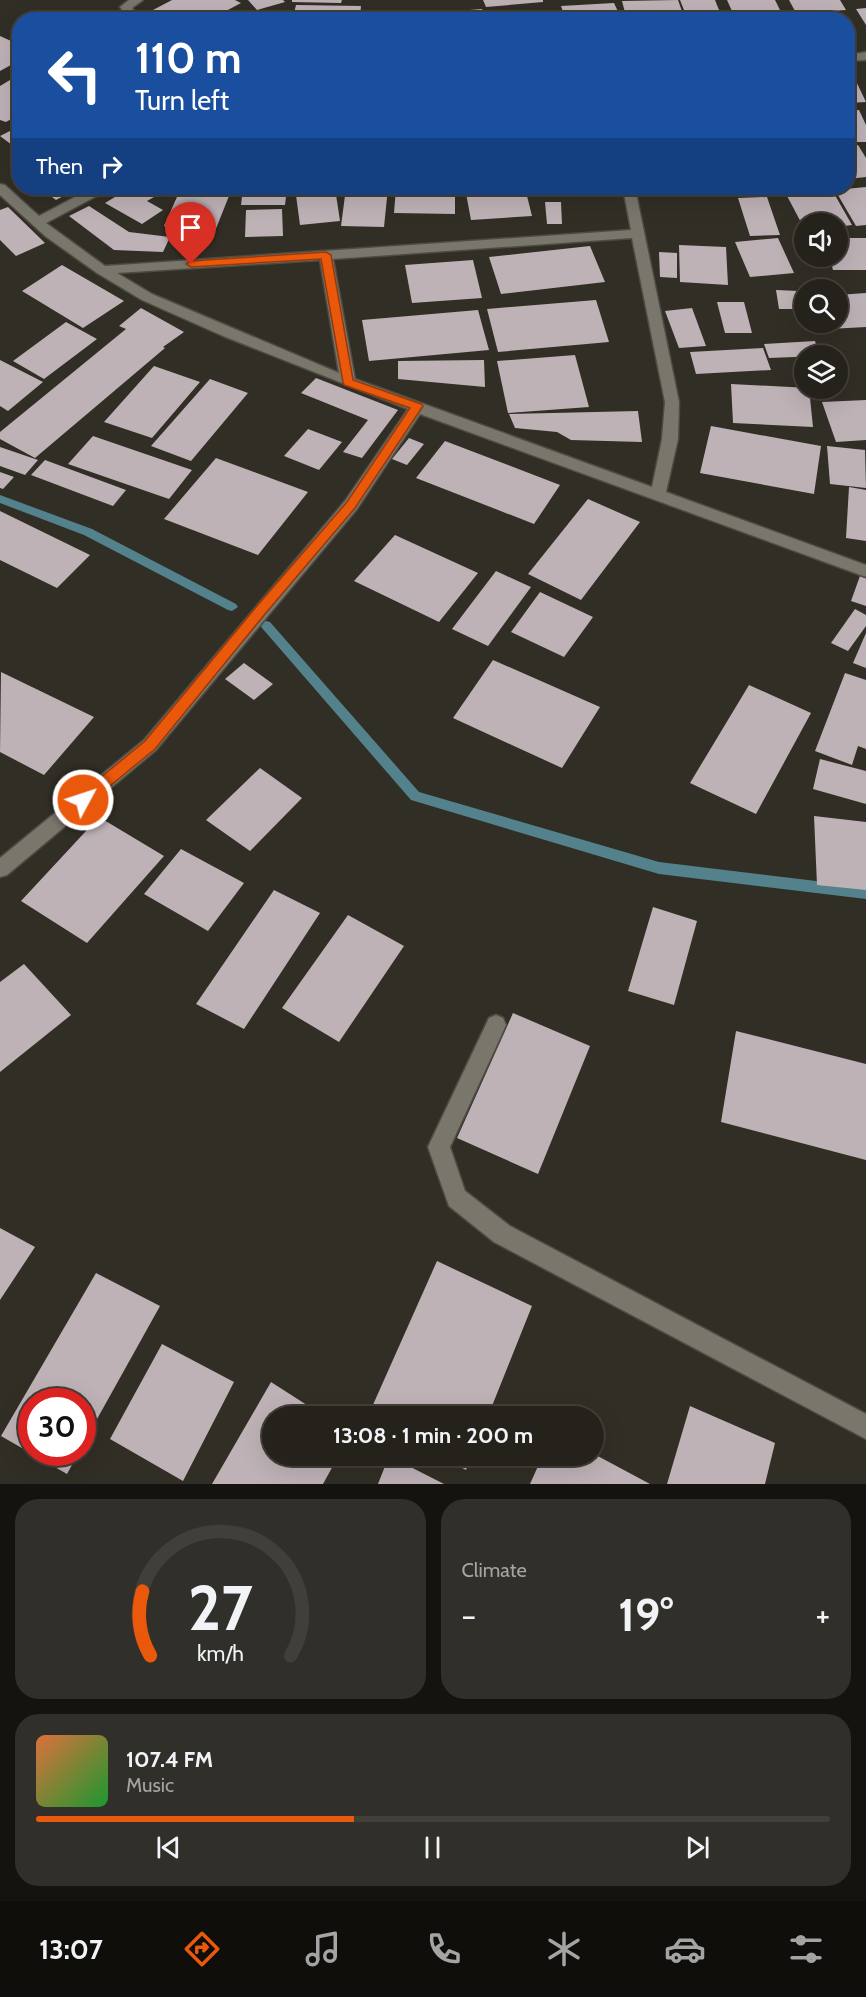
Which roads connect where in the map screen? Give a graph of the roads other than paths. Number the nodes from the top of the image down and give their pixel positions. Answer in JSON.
{"nodes":[{"id":1,"x":137,"y":0,"type":"edge"},
{"id":2,"x":128,"y":12,"type":"edge"},
{"id":3,"x":0,"y":188,"type":"edge"},
{"id":4,"x":88,"y":195,"type":"edge"},
{"id":5,"x":631,"y":195,"type":"edge"},
{"id":6,"x":38,"y":222,"type":"junction"},
{"id":7,"x":639,"y":234,"type":"junction"},
{"id":8,"x":326,"y":255,"type":"junction"},
{"id":9,"x":102,"y":270,"type":"junction"},
{"id":10,"x":348,"y":382,"type":"junction"},
{"id":11,"x":417,"y":406,"type":"junction"},
{"id":12,"x":658,"y":494,"type":"junction"},
{"id":13,"x":866,"y":571,"type":"edge"},
{"id":14,"x":0,"y":869,"type":"edge"},
{"id":15,"x":496,"y":1025,"type":"dead end"},
{"id":16,"x":866,"y":1427,"type":"edge"}],
"edges":[{"from":1,"to":2,"type":"street"},
{"from":3,"to":6,"type":"street"},
{"from":4,"to":6,"type":"street"},
{"from":5,"to":7,"type":"street"},
{"from":6,"to":9,"type":"street"},
{"from":7,"to":8,"type":"street"},
{"from":7,"to":12,"type":"street"},
{"from":8,"to":9,"type":"street"},
{"from":8,"to":10,"type":"street"},
{"from":9,"to":10,"type":"street"},
{"from":10,"to":11,"type":"street"},
{"from":11,"to":12,"type":"street"},
{"from":11,"to":14,"type":"street"},
{"from":12,"to":13,"type":"street"},
{"from":15,"to":16,"type":"street"}]}
